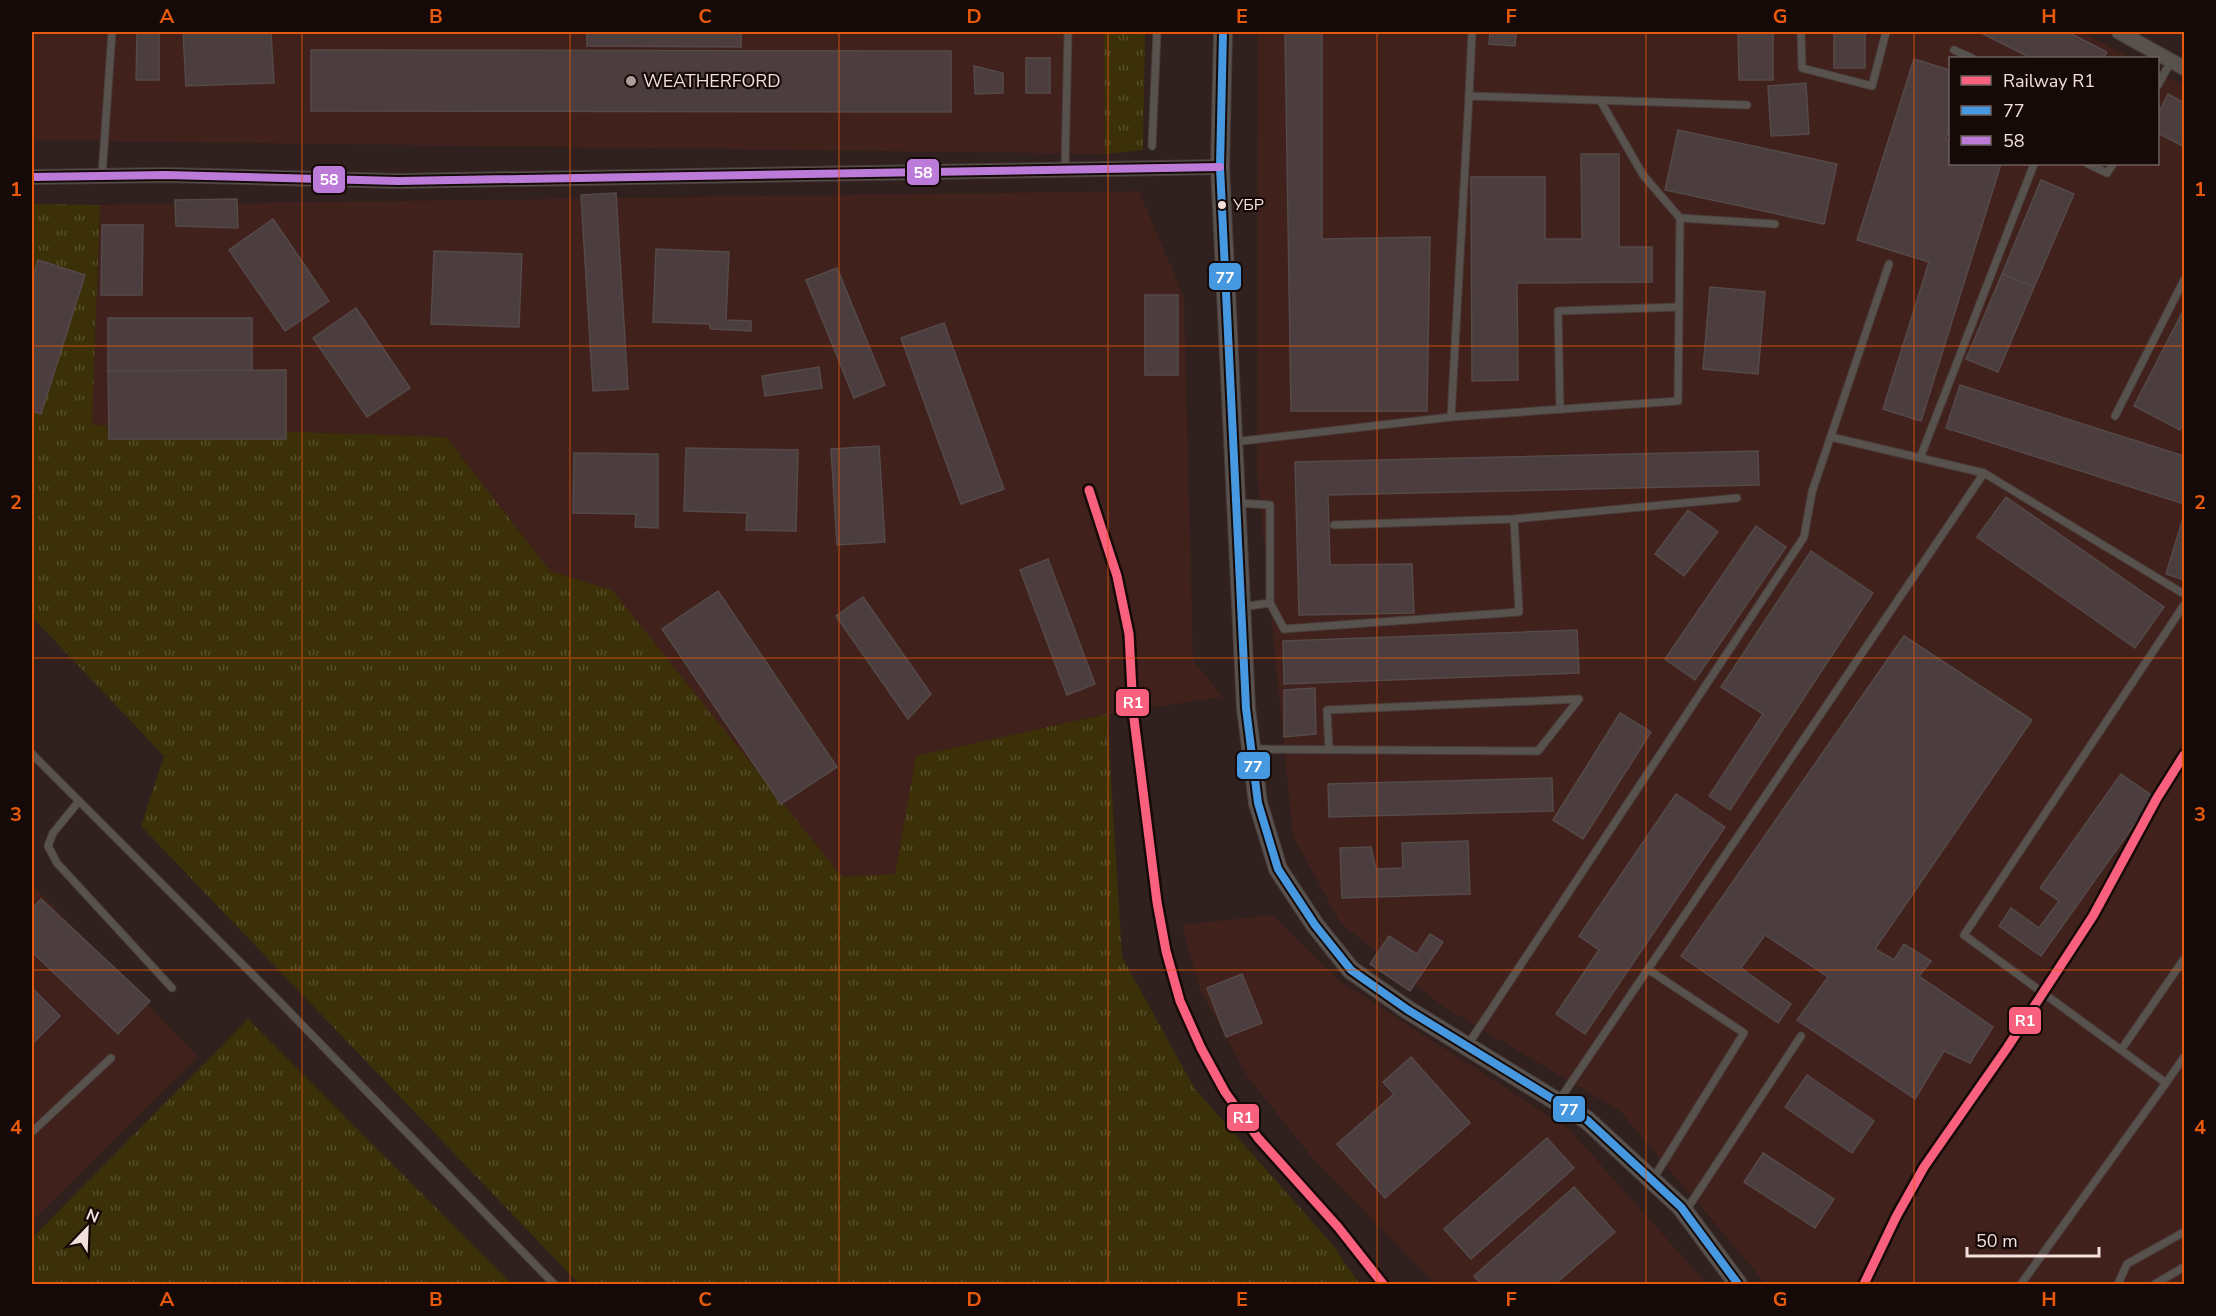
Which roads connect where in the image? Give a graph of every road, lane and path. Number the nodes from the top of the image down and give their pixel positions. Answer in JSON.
{"nodes":[{"id":1,"x":112,"y":32,"type":"edge"},
{"id":2,"x":1068,"y":32,"type":"edge"},
{"id":3,"x":1157,"y":32,"type":"edge"},
{"id":4,"x":1223,"y":32,"type":"edge"},
{"id":5,"x":1472,"y":32,"type":"edge"},
{"id":6,"x":1801,"y":32,"type":"edge"},
{"id":7,"x":1886,"y":32,"type":"edge"},
{"id":8,"x":2119,"y":32,"type":"edge"},
{"id":9,"x":1954,"y":50,"type":"dead end"},
{"id":10,"x":1970,"y":57,"type":"edge"},
{"id":11,"x":2171,"y":60,"type":"junction"},
{"id":12,"x":2184,"y":68,"type":"edge"},
{"id":13,"x":2159,"y":81,"type":"edge"},
{"id":14,"x":1469,"y":96,"type":"junction"},
{"id":15,"x":1600,"y":100,"type":"junction"},
{"id":16,"x":1747,"y":105,"type":"dead end"},
{"id":17,"x":1152,"y":146,"type":"dead end"},
{"id":18,"x":2034,"y":165,"type":"edge"},
{"id":19,"x":2090,"y":165,"type":"edge"},
{"id":20,"x":2112,"y":165,"type":"edge"},
{"id":21,"x":1220,"y":167,"type":"junction"},
{"id":22,"x":1065,"y":170,"type":"junction"},
{"id":23,"x":102,"y":174,"type":"junction"},
{"id":24,"x":32,"y":177,"type":"edge"},
{"id":25,"x":1680,"y":218,"type":"junction"},
{"id":26,"x":1776,"y":224,"type":"dead end"},
{"id":27,"x":1888,"y":264,"type":"dead end"},
{"id":28,"x":2184,"y":280,"type":"edge"},
{"id":29,"x":1679,"y":307,"type":"junction"},
{"id":30,"x":1560,"y":409,"type":"junction"},
{"id":31,"x":2115,"y":416,"type":"dead end"},
{"id":32,"x":1451,"y":417,"type":"junction"},
{"id":33,"x":1831,"y":437,"type":"junction"},
{"id":34,"x":1233,"y":442,"type":"junction"},
{"id":35,"x":1920,"y":458,"type":"junction"},
{"id":36,"x":1984,"y":473,"type":"junction"},
{"id":37,"x":1737,"y":498,"type":"dead end"},
{"id":38,"x":1236,"y":503,"type":"junction"},
{"id":39,"x":1514,"y":519,"type":"junction"},
{"id":40,"x":1334,"y":525,"type":"dead end"},
{"id":41,"x":2184,"y":594,"type":"edge"},
{"id":42,"x":1270,"y":603,"type":"junction"},
{"id":43,"x":2184,"y":605,"type":"edge"},
{"id":44,"x":1241,"y":607,"type":"junction"},
{"id":45,"x":1251,"y":749,"type":"junction"},
{"id":46,"x":1329,"y":750,"type":"junction"},
{"id":47,"x":32,"y":754,"type":"edge"},
{"id":48,"x":79,"y":801,"type":"junction"},
{"id":49,"x":2184,"y":959,"type":"edge"},
{"id":50,"x":1650,"y":970,"type":"junction"},
{"id":51,"x":172,"y":988,"type":"dead end"},
{"id":52,"x":1801,"y":1036,"type":"dead end"},
{"id":53,"x":1467,"y":1046,"type":"junction"},
{"id":54,"x":2121,"y":1050,"type":"junction"},
{"id":55,"x":2184,"y":1057,"type":"edge"},
{"id":56,"x":111,"y":1058,"type":"dead end"},
{"id":57,"x":2166,"y":1083,"type":"junction"},
{"id":58,"x":1558,"y":1102,"type":"junction"},
{"id":59,"x":32,"y":1132,"type":"edge"},
{"id":60,"x":1652,"y":1180,"type":"junction"},
{"id":61,"x":1685,"y":1212,"type":"junction"},
{"id":62,"x":2184,"y":1232,"type":"edge"},
{"id":63,"x":2184,"y":1267,"type":"edge"},
{"id":64,"x":554,"y":1284,"type":"edge"},
{"id":65,"x":1738,"y":1284,"type":"edge"},
{"id":66,"x":2021,"y":1284,"type":"edge"},
{"id":67,"x":2118,"y":1284,"type":"edge"},
{"id":68,"x":2155,"y":1284,"type":"edge"}],
"edges":[{"from":1,"to":23,"type":"lane"},
{"from":2,"to":22,"type":"lane"},
{"from":3,"to":17,"type":"lane"},
{"from":4,"to":21,"type":"street"},
{"from":5,"to":14,"type":"lane"},
{"from":6,"to":7,"type":"lane"},
{"from":8,"to":11,"type":"street"},
{"from":9,"to":10,"type":"lane"},
{"from":11,"to":12,"type":"street"},
{"from":11,"to":13,"type":"lane"},
{"from":14,"to":15,"type":"lane"},
{"from":14,"to":32,"type":"lane"},
{"from":15,"to":16,"type":"lane"},
{"from":15,"to":25,"type":"lane"},
{"from":18,"to":35,"type":"lane"},
{"from":19,"to":20,"type":"lane"},
{"from":21,"to":22,"type":"street"},
{"from":21,"to":34,"type":"street"},
{"from":22,"to":23,"type":"street"},
{"from":23,"to":24,"type":"street"},
{"from":25,"to":26,"type":"lane"},
{"from":25,"to":29,"type":"lane"},
{"from":27,"to":33,"type":"lane"},
{"from":28,"to":31,"type":"lane"},
{"from":29,"to":30,"type":"lane"},
{"from":29,"to":30,"type":"lane"},
{"from":30,"to":32,"type":"lane"},
{"from":32,"to":34,"type":"lane"},
{"from":33,"to":35,"type":"lane"},
{"from":33,"to":53,"type":"lane"},
{"from":34,"to":38,"type":"street"},
{"from":35,"to":36,"type":"lane"},
{"from":36,"to":41,"type":"lane"},
{"from":36,"to":50,"type":"lane"},
{"from":37,"to":39,"type":"lane"},
{"from":38,"to":42,"type":"lane"},
{"from":38,"to":44,"type":"street"},
{"from":39,"to":40,"type":"lane"},
{"from":39,"to":42,"type":"lane"},
{"from":42,"to":44,"type":"lane"},
{"from":43,"to":54,"type":"lane"},
{"from":44,"to":45,"type":"street"},
{"from":45,"to":46,"type":"lane"},
{"from":45,"to":53,"type":"street"},
{"from":46,"to":46,"type":"lane"},
{"from":47,"to":48,"type":"lane"},
{"from":48,"to":51,"type":"lane"},
{"from":48,"to":64,"type":"lane"},
{"from":49,"to":54,"type":"lane"},
{"from":50,"to":58,"type":"lane"},
{"from":50,"to":60,"type":"lane"},
{"from":52,"to":61,"type":"lane"},
{"from":53,"to":58,"type":"street"},
{"from":54,"to":57,"type":"lane"},
{"from":55,"to":57,"type":"lane"},
{"from":56,"to":59,"type":"lane"},
{"from":57,"to":66,"type":"lane"},
{"from":58,"to":60,"type":"street"},
{"from":60,"to":61,"type":"street"},
{"from":61,"to":65,"type":"street"},
{"from":62,"to":67,"type":"lane"},
{"from":63,"to":68,"type":"lane"}]}
